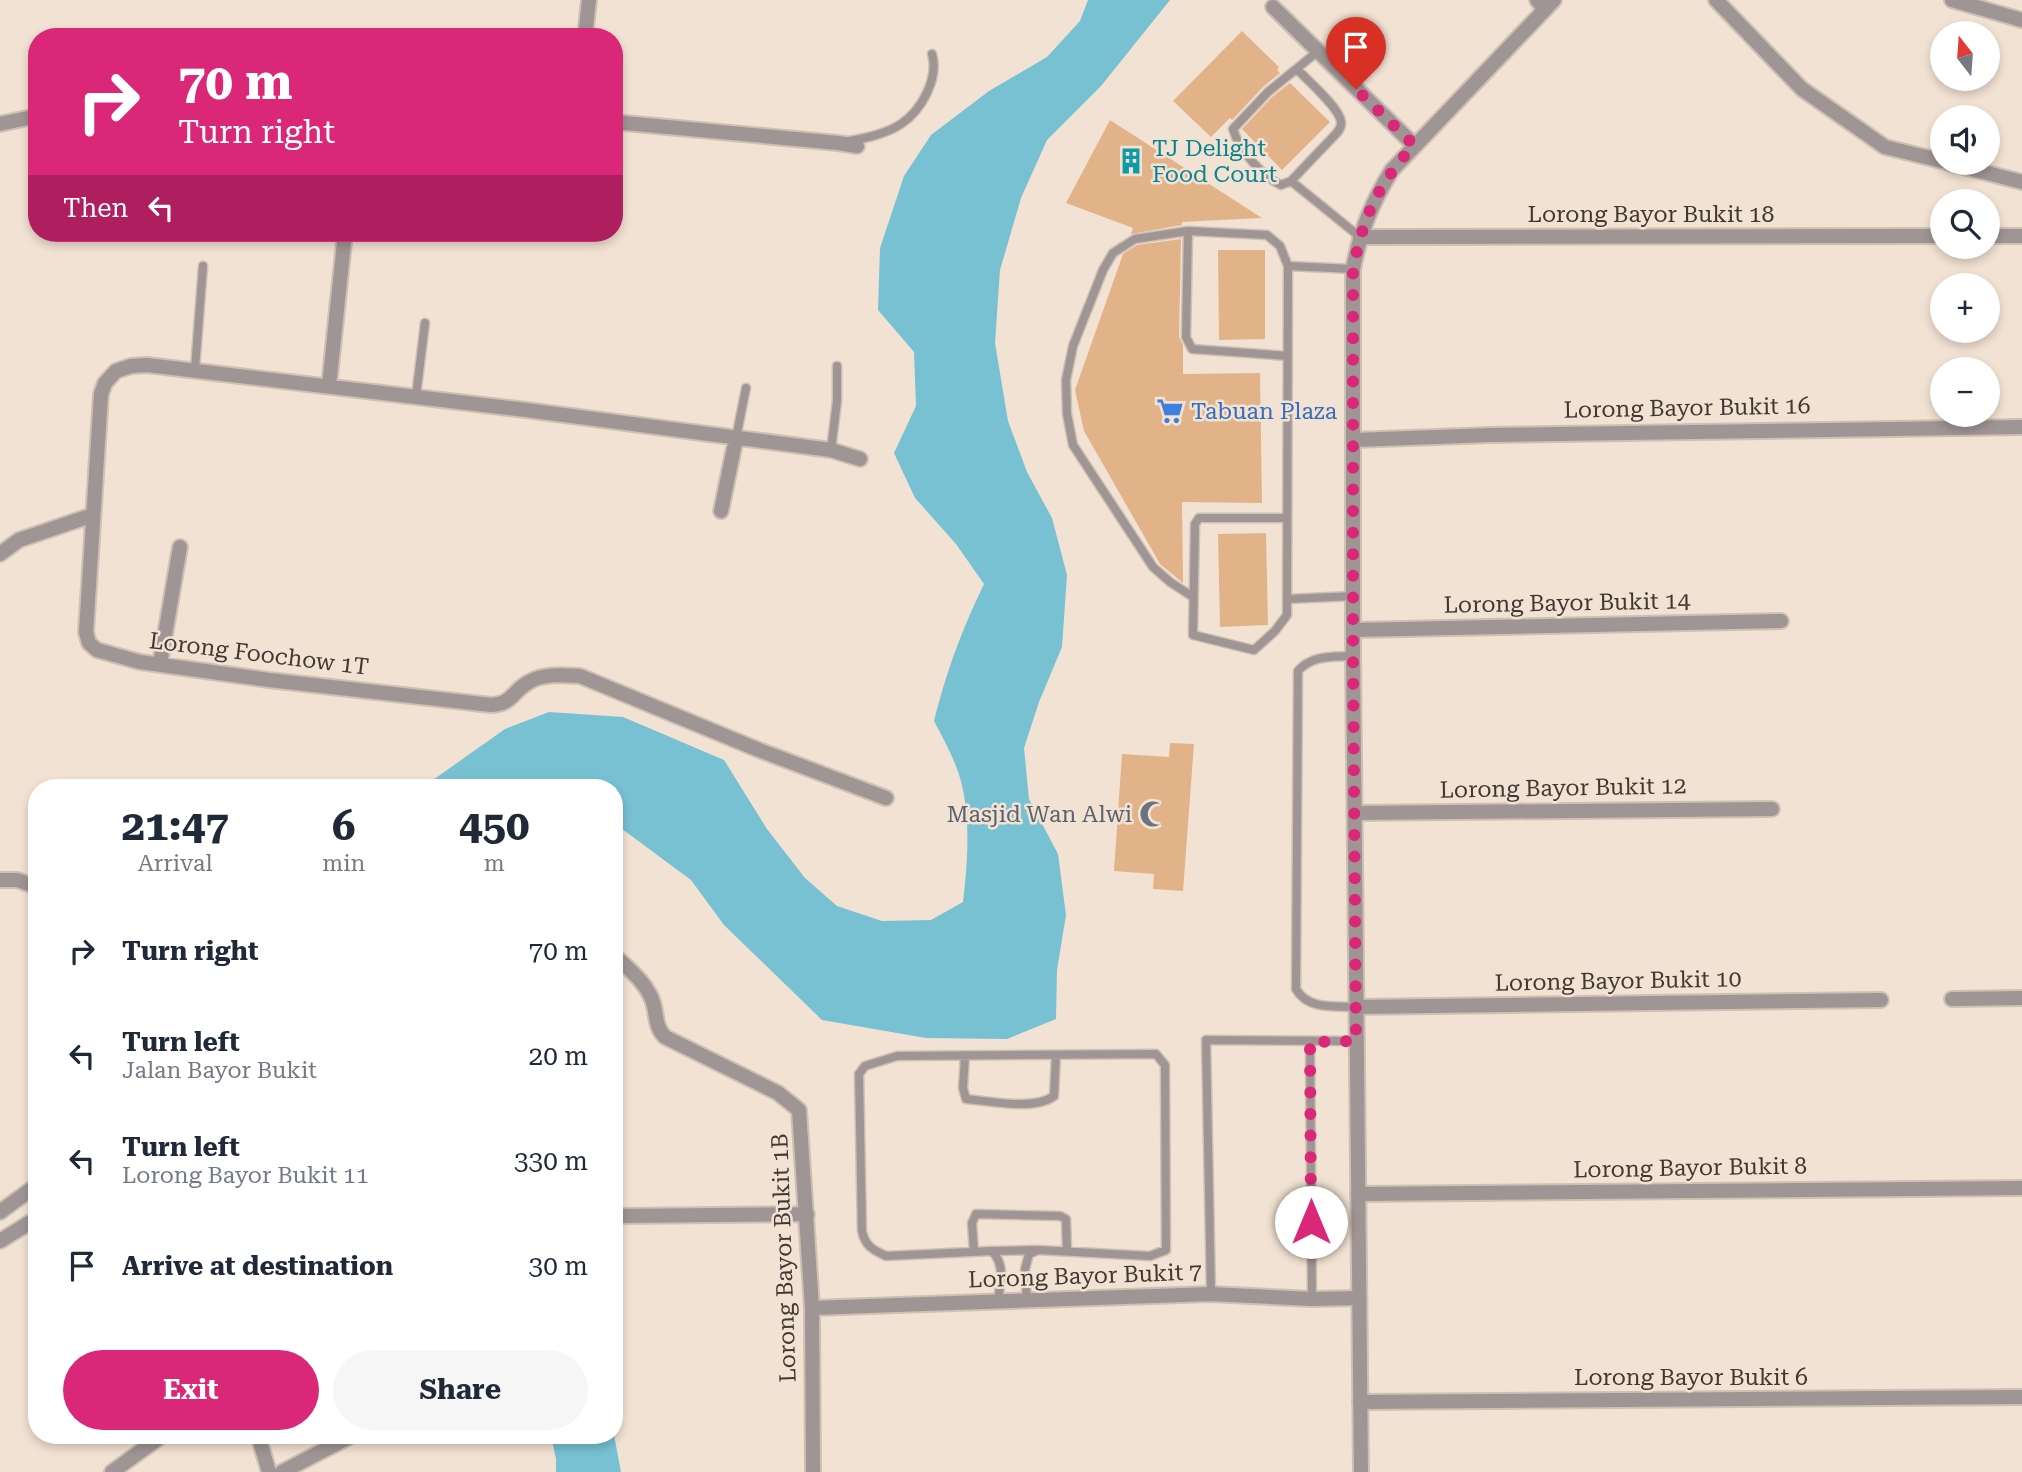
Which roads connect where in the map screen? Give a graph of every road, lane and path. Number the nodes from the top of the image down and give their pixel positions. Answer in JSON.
{"nodes":[{"id":1,"x":589,"y":0,"type":"edge"},
{"id":2,"x":1716,"y":0,"type":"edge"},
{"id":3,"x":1952,"y":0,"type":"edge"},
{"id":4,"x":1545,"y":3,"type":"edge"},
{"id":5,"x":1273,"y":7,"type":"dead end"},
{"id":6,"x":2022,"y":20,"type":"edge"},
{"id":7,"x":586,"y":28,"type":"edge"},
{"id":8,"x":1317,"y":52,"type":"junction"},
{"id":9,"x":932,"y":54,"type":"dead end"},
{"id":10,"x":1297,"y":69,"type":"junction"},
{"id":11,"x":28,"y":118,"type":"edge"},
{"id":12,"x":623,"y":123,"type":"edge"},
{"id":13,"x":0,"y":124,"type":"edge"},
{"id":14,"x":838,"y":142,"type":"junction"},
{"id":15,"x":1414,"y":145,"type":"junction"},
{"id":16,"x":857,"y":146,"type":"dead end"},
{"id":17,"x":1930,"y":158,"type":"edge"},
{"id":18,"x":1997,"y":175,"type":"edge"},
{"id":19,"x":1291,"y":181,"type":"junction"},
{"id":20,"x":2022,"y":181,"type":"edge"},
{"id":21,"x":1188,"y":231,"type":"junction"},
{"id":22,"x":1930,"y":236,"type":"edge"},
{"id":23,"x":2000,"y":236,"type":"edge"},
{"id":24,"x":2022,"y":236,"type":"edge"},
{"id":25,"x":1360,"y":237,"type":"junction"},
{"id":26,"x":344,"y":242,"type":"edge"},
{"id":27,"x":203,"y":266,"type":"dead end"},
{"id":28,"x":1288,"y":266,"type":"junction"},
{"id":29,"x":1353,"y":269,"type":"junction"},
{"id":30,"x":425,"y":323,"type":"dead end"},
{"id":31,"x":1288,"y":356,"type":"junction"},
{"id":32,"x":836,"y":366,"type":"dead end"},
{"id":33,"x":194,"y":369,"type":"junction"},
{"id":34,"x":329,"y":386,"type":"junction"},
{"id":35,"x":746,"y":388,"type":"dead end"},
{"id":36,"x":416,"y":397,"type":"junction"},
{"id":37,"x":2022,"y":426,"type":"edge"},
{"id":38,"x":736,"y":438,"type":"junction"},
{"id":39,"x":1354,"y":440,"type":"junction"},
{"id":40,"x":831,"y":450,"type":"junction"},
{"id":41,"x":860,"y":458,"type":"dead end"},
{"id":42,"x":721,"y":511,"type":"dead end"},
{"id":43,"x":93,"y":515,"type":"junction"},
{"id":44,"x":1287,"y":518,"type":"junction"},
{"id":45,"x":180,"y":547,"type":"dead end"},
{"id":46,"x":0,"y":554,"type":"edge"},
{"id":47,"x":1354,"y":596,"type":"junction"},
{"id":48,"x":1193,"y":597,"type":"junction"},
{"id":49,"x":1287,"y":599,"type":"junction"},
{"id":50,"x":1781,"y":621,"type":"dead end"},
{"id":51,"x":1354,"y":630,"type":"junction"},
{"id":52,"x":1353,"y":656,"type":"junction"},
{"id":53,"x":160,"y":664,"type":"junction"},
{"id":54,"x":886,"y":798,"type":"dead end"},
{"id":55,"x":1772,"y":809,"type":"dead end"},
{"id":56,"x":1355,"y":813,"type":"junction"},
{"id":57,"x":0,"y":880,"type":"edge"},
{"id":58,"x":28,"y":884,"type":"edge"},
{"id":59,"x":623,"y":964,"type":"edge"},
{"id":60,"x":2022,"y":998,"type":"edge"},
{"id":61,"x":1952,"y":999,"type":"dead end"},
{"id":62,"x":1881,"y":1000,"type":"dead end"},
{"id":63,"x":1356,"y":1007,"type":"junction"},
{"id":64,"x":1356,"y":1041,"type":"junction"},
{"id":65,"x":1310,"y":1042,"type":"junction"},
{"id":66,"x":1056,"y":1055,"type":"junction"},
{"id":67,"x":965,"y":1056,"type":"junction"},
{"id":68,"x":2022,"y":1188,"type":"edge"},
{"id":69,"x":28,"y":1192,"type":"edge"},
{"id":70,"x":1358,"y":1194,"type":"junction"},
{"id":71,"x":0,"y":1212,"type":"edge"},
{"id":72,"x":807,"y":1214,"type":"junction"},
{"id":73,"x":623,"y":1216,"type":"edge"},
{"id":74,"x":28,"y":1224,"type":"edge"},
{"id":75,"x":0,"y":1241,"type":"edge"},
{"id":76,"x":1038,"y":1250,"type":"junction"},
{"id":77,"x":992,"y":1251,"type":"junction"},
{"id":78,"x":1067,"y":1251,"type":"junction"},
{"id":79,"x":974,"y":1252,"type":"junction"},
{"id":80,"x":1211,"y":1294,"type":"junction"},
{"id":81,"x":1359,"y":1298,"type":"junction"},
{"id":82,"x":1312,"y":1299,"type":"junction"},
{"id":83,"x":998,"y":1301,"type":"junction"},
{"id":84,"x":1027,"y":1301,"type":"junction"},
{"id":85,"x":811,"y":1308,"type":"junction"},
{"id":86,"x":2022,"y":1397,"type":"edge"},
{"id":87,"x":1360,"y":1402,"type":"junction"},
{"id":88,"x":151,"y":1444,"type":"edge"},
{"id":89,"x":261,"y":1444,"type":"edge"},
{"id":90,"x":336,"y":1444,"type":"edge"},
{"id":91,"x":112,"y":1472,"type":"edge"},
{"id":92,"x":269,"y":1472,"type":"edge"},
{"id":93,"x":282,"y":1472,"type":"edge"},
{"id":94,"x":813,"y":1472,"type":"edge"},
{"id":95,"x":1361,"y":1472,"type":"edge"}],
"edges":[{"from":1,"to":7,"type":"street"},
{"from":2,"to":17,"type":"street"},
{"from":3,"to":6,"type":"street"},
{"from":4,"to":15,"type":"street"},
{"from":5,"to":8,"type":"street"},
{"from":8,"to":10,"type":"lane"},
{"from":8,"to":15,"type":"street"},
{"from":9,"to":14,"type":"lane"},
{"from":10,"to":19,"type":"lane"},
{"from":10,"to":19,"type":"lane"},
{"from":11,"to":13,"type":"street"},
{"from":12,"to":14,"type":"street"},
{"from":14,"to":16,"type":"street"},
{"from":15,"to":25,"type":"street"},
{"from":18,"to":20,"type":"street"},
{"from":19,"to":25,"type":"lane"},
{"from":21,"to":28,"type":"lane"},
{"from":21,"to":31,"type":"lane"},
{"from":21,"to":48,"type":"lane"},
{"from":22,"to":25,"type":"street","name":"Lorong Bayor Bukit 18"},
{"from":23,"to":24,"type":"street"},
{"from":25,"to":29,"type":"street"},
{"from":26,"to":34,"type":"street"},
{"from":27,"to":33,"type":"lane"},
{"from":28,"to":29,"type":"lane"},
{"from":28,"to":31,"type":"lane"},
{"from":29,"to":39,"type":"street"},
{"from":30,"to":36,"type":"lane"},
{"from":31,"to":44,"type":"lane"},
{"from":32,"to":40,"type":"lane"},
{"from":33,"to":34,"type":"street","name":"Lorong Foochow 1T"},
{"from":33,"to":43,"type":"street","name":"Lorong Foochow 1T"},
{"from":34,"to":36,"type":"street","name":"Lorong Foochow 1T"},
{"from":35,"to":38,"type":"lane"},
{"from":36,"to":38,"type":"street","name":"Lorong Foochow 1T"},
{"from":37,"to":39,"type":"street","name":"Lorong Bayor Bukit 16"},
{"from":38,"to":40,"type":"street","name":"Lorong Foochow 1T"},
{"from":38,"to":42,"type":"street"},
{"from":39,"to":47,"type":"street"},
{"from":40,"to":41,"type":"street","name":"Lorong Foochow 1T"},
{"from":43,"to":46,"type":"street"},
{"from":43,"to":53,"type":"street","name":"Lorong Foochow 1T"},
{"from":44,"to":48,"type":"lane"},
{"from":44,"to":49,"type":"lane"},
{"from":45,"to":53,"type":"street"},
{"from":47,"to":49,"type":"lane"},
{"from":47,"to":51,"type":"street"},
{"from":48,"to":49,"type":"lane"},
{"from":50,"to":51,"type":"street","name":"Lorong Bayor Bukit 14"},
{"from":51,"to":52,"type":"street"},
{"from":52,"to":56,"type":"street"},
{"from":52,"to":63,"type":"lane"},
{"from":53,"to":54,"type":"street","name":"Lorong Foochow 1T"},
{"from":55,"to":56,"type":"street","name":"Lorong Bayor Bukit 12"},
{"from":56,"to":63,"type":"street"},
{"from":57,"to":58,"type":"street"},
{"from":59,"to":72,"type":"street","name":"Lorong Bayor Bukit 1B"},
{"from":60,"to":61,"type":"street"},
{"from":62,"to":63,"type":"street","name":"Lorong Bayor Bukit 10"},
{"from":63,"to":64,"type":"street"},
{"from":64,"to":65,"type":"lane"},
{"from":64,"to":70,"type":"street"},
{"from":65,"to":80,"type":"lane"},
{"from":65,"to":82,"type":"lane"},
{"from":66,"to":67,"type":"lane"},
{"from":66,"to":67,"type":"lane"},
{"from":66,"to":78,"type":"lane"},
{"from":67,"to":79,"type":"lane"},
{"from":68,"to":70,"type":"street","name":"Lorong Bayor Bukit 8"},
{"from":69,"to":71,"type":"street"},
{"from":70,"to":81,"type":"street"},
{"from":72,"to":73,"type":"street"},
{"from":72,"to":85,"type":"street","name":"Lorong Bayor Bukit 1B"},
{"from":74,"to":75,"type":"street"},
{"from":76,"to":77,"type":"lane"},
{"from":76,"to":78,"type":"lane"},
{"from":76,"to":84,"type":"lane"},
{"from":77,"to":79,"type":"lane"},
{"from":77,"to":83,"type":"lane"},
{"from":78,"to":79,"type":"lane"},
{"from":80,"to":82,"type":"street","name":"Lorong Bayor Bukit 7"},
{"from":80,"to":84,"type":"street","name":"Lorong Bayor Bukit 7"},
{"from":81,"to":82,"type":"street","name":"Lorong Bayor Bukit 7"},
{"from":81,"to":87,"type":"street"},
{"from":83,"to":84,"type":"street","name":"Lorong Bayor Bukit 7"},
{"from":83,"to":85,"type":"street","name":"Lorong Bayor Bukit 7"},
{"from":85,"to":94,"type":"street","name":"Lorong Bayor Bukit 1B"},
{"from":86,"to":87,"type":"street","name":"Lorong Bayor Bukit 6"},
{"from":87,"to":95,"type":"street"},
{"from":88,"to":91,"type":"street"},
{"from":89,"to":92,"type":"street"},
{"from":90,"to":93,"type":"street"}]}
